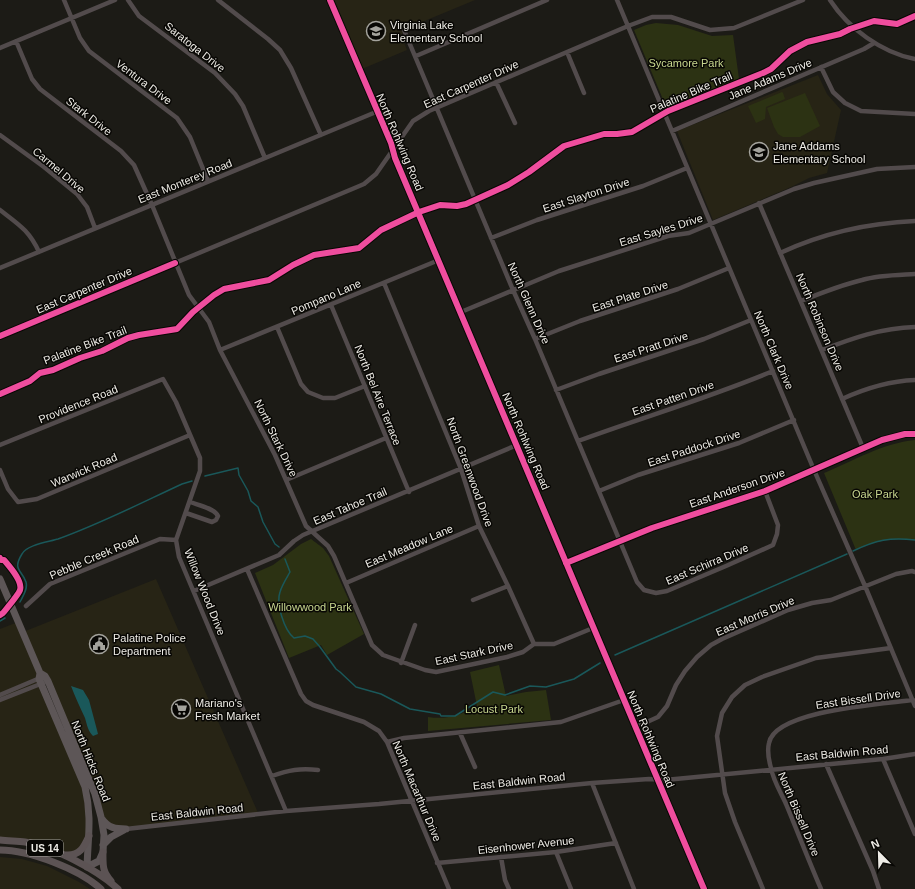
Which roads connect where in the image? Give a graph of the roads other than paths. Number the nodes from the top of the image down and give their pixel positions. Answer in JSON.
{"nodes":[{"id":1,"x":64,"y":0,"type":"edge"},
{"id":2,"x":115,"y":0,"type":"edge"},
{"id":3,"x":128,"y":0,"type":"edge"},
{"id":4,"x":218,"y":0,"type":"edge"},
{"id":5,"x":330,"y":0,"type":"edge"},
{"id":6,"x":547,"y":0,"type":"edge"},
{"id":7,"x":617,"y":0,"type":"edge"},
{"id":8,"x":803,"y":0,"type":"edge"},
{"id":9,"x":830,"y":0,"type":"edge"},
{"id":10,"x":71,"y":18,"type":"junction"},
{"id":11,"x":628,"y":26,"type":"junction"},
{"id":12,"x":404,"y":30,"type":"dead end"},
{"id":13,"x":16,"y":41,"type":"junction"},
{"id":14,"x":874,"y":43,"type":"junction"},
{"id":15,"x":0,"y":48,"type":"edge"},
{"id":16,"x":567,"y":52,"type":"junction"},
{"id":17,"x":416,"y":56,"type":"junction"},
{"id":18,"x":915,"y":59,"type":"edge"},
{"id":19,"x":821,"y":67,"type":"junction"},
{"id":20,"x":496,"y":82,"type":"junction"},
{"id":21,"x":584,"y":93,"type":"dead end"},
{"id":22,"x":436,"y":107,"type":"junction"},
{"id":23,"x":376,"y":112,"type":"junction"},
{"id":24,"x":915,"y":114,"type":"edge"},
{"id":25,"x":515,"y":123,"type":"dead end"},
{"id":26,"x":672,"y":131,"type":"junction"},
{"id":27,"x":0,"y":135,"type":"edge"},
{"id":28,"x":321,"y":135,"type":"junction"},
{"id":29,"x":393,"y":150,"type":"junction"},
{"id":30,"x":265,"y":158,"type":"junction"},
{"id":31,"x":915,"y":167,"type":"edge"},
{"id":32,"x":687,"y":168,"type":"junction"},
{"id":33,"x":208,"y":181,"type":"junction"},
{"id":34,"x":760,"y":203,"type":"junction"},
{"id":35,"x":152,"y":205,"type":"junction"},
{"id":36,"x":0,"y":210,"type":"edge"},
{"id":37,"x":915,"y":221,"type":"edge"},
{"id":38,"x":710,"y":224,"type":"junction"},
{"id":39,"x":95,"y":228,"type":"junction"},
{"id":40,"x":491,"y":238,"type":"junction"},
{"id":41,"x":39,"y":252,"type":"junction"},
{"id":42,"x":780,"y":253,"type":"junction"},
{"id":43,"x":439,"y":260,"type":"junction"},
{"id":44,"x":175,"y":262,"type":"junction"},
{"id":45,"x":0,"y":268,"type":"edge"},
{"id":46,"x":729,"y":268,"type":"junction"},
{"id":47,"x":915,"y":274,"type":"edge"},
{"id":48,"x":384,"y":283,"type":"junction"},
{"id":49,"x":513,"y":290,"type":"junction"},
{"id":50,"x":801,"y":301,"type":"junction"},
{"id":51,"x":331,"y":305,"type":"junction"},
{"id":52,"x":461,"y":312,"type":"junction"},
{"id":53,"x":751,"y":320,"type":"junction"},
{"id":54,"x":277,"y":327,"type":"junction"},
{"id":55,"x":915,"y":327,"type":"edge"},
{"id":56,"x":0,"y":336,"type":"edge"},
{"id":57,"x":535,"y":339,"type":"junction"},
{"id":58,"x":220,"y":350,"type":"junction"},
{"id":59,"x":822,"y":350,"type":"junction"},
{"id":60,"x":773,"y":371,"type":"junction"},
{"id":61,"x":163,"y":379,"type":"joint"},
{"id":62,"x":915,"y":380,"type":"edge"},
{"id":63,"x":365,"y":386,"type":"junction"},
{"id":64,"x":556,"y":390,"type":"junction"},
{"id":65,"x":842,"y":399,"type":"junction"},
{"id":66,"x":794,"y":420,"type":"junction"},
{"id":67,"x":915,"y":434,"type":"edge"},
{"id":68,"x":190,"y":435,"type":"junction"},
{"id":69,"x":386,"y":438,"type":"junction"},
{"id":70,"x":578,"y":441,"type":"junction"},
{"id":71,"x":0,"y":445,"type":"edge"},
{"id":72,"x":517,"y":445,"type":"junction"},
{"id":73,"x":863,"y":448,"type":"junction"},
{"id":74,"x":461,"y":469,"type":"junction"},
{"id":75,"x":0,"y":470,"type":"edge"},
{"id":76,"x":814,"y":470,"type":"junction"},
{"id":77,"x":286,"y":480,"type":"junction"},
{"id":78,"x":599,"y":491,"type":"junction"},
{"id":79,"x":765,"y":491,"type":"junction"},
{"id":80,"x":409,"y":492,"type":"junction"},
{"id":81,"x":190,"y":502,"type":"junction"},
{"id":82,"x":186,"y":513,"type":"junction"},
{"id":83,"x":479,"y":526,"type":"junction"},
{"id":84,"x":312,"y":532,"type":"junction"},
{"id":85,"x":176,"y":540,"type":"junction"},
{"id":86,"x":620,"y":541,"type":"junction"},
{"id":87,"x":566,"y":563,"type":"junction"},
{"id":88,"x":247,"y":569,"type":"junction"},
{"id":89,"x":915,"y":572,"type":"edge"},
{"id":90,"x":0,"y":579,"type":"edge"},
{"id":91,"x":638,"y":582,"type":"joint"},
{"id":92,"x":346,"y":583,"type":"junction"},
{"id":93,"x":508,"y":586,"type":"junction"},
{"id":94,"x":865,"y":586,"type":"junction"},
{"id":95,"x":194,"y":591,"type":"junction"},
{"id":96,"x":473,"y":600,"type":"dead end"},
{"id":97,"x":26,"y":606,"type":"dead end"},
{"id":98,"x":415,"y":624,"type":"dead end"},
{"id":99,"x":594,"y":628,"type":"junction"},
{"id":100,"x":534,"y":644,"type":"junction"},
{"id":101,"x":891,"y":648,"type":"junction"},
{"id":102,"x":401,"y":663,"type":"junction"},
{"id":103,"x":43,"y":678,"type":"junction"},
{"id":104,"x":0,"y":695,"type":"edge"},
{"id":105,"x":0,"y":700,"type":"edge"},
{"id":106,"x":624,"y":700,"type":"junction"},
{"id":107,"x":913,"y":700,"type":"junction"},
{"id":108,"x":915,"y":706,"type":"edge"},
{"id":109,"x":636,"y":727,"type":"junction"},
{"id":110,"x":460,"y":733,"type":"junction"},
{"id":111,"x":386,"y":742,"type":"junction"},
{"id":112,"x":769,"y":744,"type":"joint"},
{"id":113,"x":915,"y":754,"type":"edge"},
{"id":114,"x":883,"y":759,"type":"junction"},
{"id":115,"x":75,"y":764,"type":"junction"},
{"id":116,"x":826,"y":764,"type":"junction"},
{"id":117,"x":475,"y":767,"type":"dead end"},
{"id":118,"x":771,"y":769,"type":"junction"},
{"id":119,"x":318,"y":770,"type":"dead end"},
{"id":120,"x":722,"y":774,"type":"junction"},
{"id":121,"x":87,"y":776,"type":"junction"},
{"id":122,"x":272,"y":776,"type":"junction"},
{"id":123,"x":657,"y":779,"type":"junction"},
{"id":124,"x":592,"y":783,"type":"junction"},
{"id":125,"x":412,"y":801,"type":"junction"},
{"id":126,"x":286,"y":812,"type":"junction"},
{"id":127,"x":101,"y":817,"type":"junction"},
{"id":128,"x":126,"y":829,"type":"junction"},
{"id":129,"x":915,"y":834,"type":"edge"},
{"id":130,"x":89,"y":836,"type":"junction"},
{"id":131,"x":0,"y":840,"type":"edge"},
{"id":132,"x":616,"y":843,"type":"junction"},
{"id":133,"x":103,"y":848,"type":"junction"},
{"id":134,"x":0,"y":850,"type":"edge"},
{"id":135,"x":556,"y":852,"type":"junction"},
{"id":136,"x":64,"y":855,"type":"junction"},
{"id":137,"x":41,"y":858,"type":"junction"},
{"id":138,"x":501,"y":858,"type":"junction"},
{"id":139,"x":438,"y":863,"type":"junction"},
{"id":140,"x":87,"y":867,"type":"junction"},
{"id":141,"x":93,"y":882,"type":"junction"},
{"id":142,"x":101,"y":889,"type":"edge"},
{"id":143,"x":118,"y":889,"type":"edge"},
{"id":144,"x":449,"y":889,"type":"edge"},
{"id":145,"x":509,"y":889,"type":"edge"},
{"id":146,"x":571,"y":889,"type":"edge"},
{"id":147,"x":634,"y":889,"type":"edge"},
{"id":148,"x":704,"y":889,"type":"edge"},
{"id":149,"x":763,"y":889,"type":"edge"},
{"id":150,"x":821,"y":889,"type":"edge"},
{"id":151,"x":879,"y":889,"type":"edge"}],
"edges":[{"from":1,"to":10,"type":"street","name":"Ventura Drive"},
{"from":2,"to":10,"type":"street"},
{"from":3,"to":30,"type":"street","name":"Saratoga Drive"},
{"from":4,"to":28,"type":"street"},
{"from":5,"to":23,"type":"street","name":"North Rohlwing Road"},
{"from":6,"to":17,"type":"street"},
{"from":7,"to":11,"type":"street","name":"North Clark Drive"},
{"from":8,"to":11,"type":"street","name":"East Carpenter Drive"},
{"from":9,"to":14,"type":"street"},
{"from":10,"to":13,"type":"street"},
{"from":10,"to":33,"type":"street","name":"Ventura Drive"},
{"from":11,"to":16,"type":"street","name":"East Carpenter Drive"},
{"from":11,"to":26,"type":"street","name":"North Clark Drive"},
{"from":12,"to":17,"type":"street","name":"North Glenn Drive"},
{"from":13,"to":15,"type":"street"},
{"from":13,"to":35,"type":"street","name":"Stark Drive"},
{"from":14,"to":18,"type":"street"},
{"from":14,"to":19,"type":"street","name":"Jane Adams Drive"},
{"from":16,"to":20,"type":"street","name":"East Carpenter Drive"},
{"from":16,"to":21,"type":"street"},
{"from":17,"to":22,"type":"street","name":"North Glenn Drive"},
{"from":19,"to":24,"type":"street"},
{"from":19,"to":26,"type":"street","name":"Jane Adams Drive"},
{"from":20,"to":22,"type":"street","name":"East Carpenter Drive"},
{"from":20,"to":25,"type":"street"},
{"from":22,"to":29,"type":"street","name":"East Carpenter Drive"},
{"from":22,"to":40,"type":"street","name":"North Glenn Drive"},
{"from":23,"to":28,"type":"street","name":"East Monterey Road"},
{"from":23,"to":29,"type":"street","name":"North Rohlwing Road"},
{"from":26,"to":32,"type":"street","name":"North Clark Drive"},
{"from":27,"to":39,"type":"street","name":"Carmel Drive"},
{"from":28,"to":30,"type":"street","name":"East Monterey Road"},
{"from":29,"to":43,"type":"street","name":"North Rohlwing Road"},
{"from":29,"to":44,"type":"street","name":"East Carpenter Drive"},
{"from":30,"to":33,"type":"street","name":"East Monterey Road"},
{"from":31,"to":34,"type":"street","name":"East Sayles Drive"},
{"from":32,"to":38,"type":"street","name":"North Clark Drive"},
{"from":32,"to":40,"type":"street","name":"East Slayton Drive"},
{"from":33,"to":35,"type":"street","name":"East Monterey Road"},
{"from":34,"to":38,"type":"street","name":"East Sayles Drive"},
{"from":34,"to":42,"type":"street","name":"North Robinson Drive"},
{"from":35,"to":39,"type":"street","name":"East Monterey Road"},
{"from":35,"to":44,"type":"street","name":"North Stark Drive"},
{"from":36,"to":41,"type":"street"},
{"from":37,"to":42,"type":"street"},
{"from":38,"to":46,"type":"street","name":"North Clark Drive"},
{"from":38,"to":49,"type":"street","name":"East Sayles Drive"},
{"from":39,"to":41,"type":"street","name":"East Monterey Road"},
{"from":40,"to":49,"type":"street","name":"North Glenn Drive"},
{"from":41,"to":45,"type":"street","name":"East Monterey Road"},
{"from":42,"to":50,"type":"street","name":"North Robinson Drive"},
{"from":43,"to":48,"type":"street","name":"Pompano Lane"},
{"from":43,"to":52,"type":"street","name":"North Rohlwing Road"},
{"from":44,"to":56,"type":"street","name":"East Carpenter Drive"},
{"from":44,"to":58,"type":"street","name":"North Stark Drive"},
{"from":46,"to":53,"type":"street","name":"North Clark Drive"},
{"from":46,"to":57,"type":"street","name":"East Plate Drive"},
{"from":47,"to":50,"type":"street"},
{"from":48,"to":51,"type":"street","name":"Pompano Lane"},
{"from":48,"to":74,"type":"street","name":"North Greenwood Drive"},
{"from":49,"to":52,"type":"street","name":"East Sayles Drive"},
{"from":49,"to":57,"type":"street","name":"North Glenn Drive"},
{"from":50,"to":59,"type":"street","name":"North Robinson Drive"},
{"from":51,"to":54,"type":"street","name":"Pompano Lane"},
{"from":51,"to":63,"type":"street","name":"North Bel Aire Terrace"},
{"from":52,"to":72,"type":"street","name":"North Rohlwing Road"},
{"from":53,"to":60,"type":"street","name":"North Clark Drive"},
{"from":53,"to":64,"type":"street","name":"East Pratt Drive"},
{"from":54,"to":58,"type":"street","name":"Pompano Lane"},
{"from":54,"to":63,"type":"street"},
{"from":55,"to":59,"type":"street"},
{"from":57,"to":64,"type":"street","name":"North Glenn Drive"},
{"from":58,"to":77,"type":"street","name":"North Stark Drive"},
{"from":59,"to":65,"type":"street","name":"North Robinson Drive"},
{"from":60,"to":66,"type":"street","name":"North Clark Drive"},
{"from":60,"to":70,"type":"street","name":"East Patten Drive"},
{"from":61,"to":68,"type":"street","name":"Willow Wood Drive"},
{"from":61,"to":71,"type":"street","name":"Providence Road"},
{"from":62,"to":65,"type":"street"},
{"from":63,"to":69,"type":"street","name":"North Bel Aire Terrace"},
{"from":64,"to":70,"type":"street","name":"North Glenn Drive"},
{"from":65,"to":73,"type":"street","name":"North Robinson Drive"},
{"from":66,"to":76,"type":"street","name":"North Clark Drive"},
{"from":66,"to":78,"type":"street","name":"East Paddock Drive"},
{"from":67,"to":73,"type":"street","name":"East Anderson Drive"},
{"from":68,"to":75,"type":"street","name":"Warwick Road"},
{"from":68,"to":81,"type":"street","name":"Willow Wood Drive"},
{"from":69,"to":77,"type":"street"},
{"from":69,"to":80,"type":"street","name":"North Bel Aire Terrace"},
{"from":70,"to":78,"type":"street","name":"North Glenn Drive"},
{"from":72,"to":74,"type":"street","name":"East Tahoe Trail"},
{"from":72,"to":87,"type":"street","name":"North Rohlwing Road"},
{"from":73,"to":76,"type":"street","name":"East Anderson Drive"},
{"from":74,"to":80,"type":"street","name":"East Tahoe Trail"},
{"from":74,"to":83,"type":"street","name":"North Greenwood Drive"},
{"from":76,"to":79,"type":"street","name":"East Anderson Drive"},
{"from":76,"to":94,"type":"street","name":"North Clark Drive"},
{"from":77,"to":84,"type":"street","name":"North Stark Drive"},
{"from":78,"to":86,"type":"street","name":"North Glenn Drive"},
{"from":79,"to":86,"type":"street","name":"East Anderson Drive"},
{"from":79,"to":91,"type":"street","name":"East Schirra Drive"},
{"from":80,"to":84,"type":"street","name":"East Tahoe Trail"},
{"from":81,"to":82,"type":"street","name":"Willow Wood Drive"},
{"from":81,"to":82,"type":"street"},
{"from":82,"to":85,"type":"street","name":"Willow Wood Drive"},
{"from":83,"to":92,"type":"street","name":"East Meadow Lane"},
{"from":83,"to":93,"type":"street","name":"North Greenwood Drive"},
{"from":84,"to":88,"type":"street","name":"East Tahoe Trail"},
{"from":84,"to":92,"type":"street","name":"North Stark Drive"},
{"from":85,"to":95,"type":"street","name":"Willow Wood Drive"},
{"from":85,"to":97,"type":"street","name":"Pebble Creek Road"},
{"from":86,"to":87,"type":"street","name":"East Anderson Drive"},
{"from":86,"to":91,"type":"street","name":"North Glenn Drive"},
{"from":87,"to":99,"type":"street","name":"North Rohlwing Road"},
{"from":88,"to":95,"type":"street","name":"East Tahoe Trail"},
{"from":88,"to":111,"type":"street","name":"North Macarthur Drive"},
{"from":89,"to":94,"type":"street","name":"East Morris Drive"},
{"from":90,"to":103,"type":"main road","name":"North Hicks Road"},
{"from":92,"to":102,"type":"street","name":"North Stark Drive"},
{"from":93,"to":96,"type":"street"},
{"from":93,"to":100,"type":"street","name":"North Greenwood Drive"},
{"from":94,"to":101,"type":"street","name":"North Clark Drive"},
{"from":94,"to":109,"type":"street","name":"East Morris Drive"},
{"from":95,"to":122,"type":"street","name":"Willow Wood Drive"},
{"from":98,"to":102,"type":"street"},
{"from":99,"to":100,"type":"street"},
{"from":99,"to":106,"type":"street","name":"North Rohlwing Road"},
{"from":100,"to":102,"type":"street","name":"East Stark Drive"},
{"from":101,"to":107,"type":"street","name":"North Clark Drive"},
{"from":101,"to":120,"type":"street"},
{"from":103,"to":104,"type":"street"},
{"from":103,"to":105,"type":"street"},
{"from":103,"to":115,"type":"main road","name":"North Hicks Road"},
{"from":103,"to":121,"type":"main road","name":"North Hicks Road"},
{"from":106,"to":109,"type":"street","name":"North Rohlwing Road"},
{"from":106,"to":110,"type":"street"},
{"from":107,"to":108,"type":"street","name":"North Clark Drive"},
{"from":107,"to":112,"type":"street","name":"East Bissell Drive"},
{"from":109,"to":123,"type":"street","name":"North Rohlwing Road"},
{"from":110,"to":111,"type":"street"},
{"from":110,"to":117,"type":"street"},
{"from":111,"to":125,"type":"street","name":"North Macarthur Drive"},
{"from":112,"to":118,"type":"street","name":"North Bissell Drive"},
{"from":113,"to":114,"type":"street","name":"East Baldwin Road"},
{"from":114,"to":116,"type":"street","name":"East Baldwin Road"},
{"from":114,"to":129,"type":"street"},
{"from":115,"to":121,"type":"main road"},
{"from":115,"to":130,"type":"main road","name":"North Hicks Road"},
{"from":116,"to":118,"type":"street","name":"East Baldwin Road"},
{"from":116,"to":151,"type":"street"},
{"from":118,"to":120,"type":"street","name":"East Baldwin Road"},
{"from":118,"to":150,"type":"street","name":"North Bissell Drive"},
{"from":119,"to":122,"type":"street"},
{"from":120,"to":123,"type":"street","name":"East Baldwin Road"},
{"from":120,"to":149,"type":"street"},
{"from":121,"to":127,"type":"main road","name":"North Hicks Road"},
{"from":122,"to":126,"type":"street","name":"Willow Wood Drive"},
{"from":123,"to":124,"type":"street","name":"East Baldwin Road"},
{"from":123,"to":148,"type":"street","name":"North Rohlwing Road"},
{"from":124,"to":125,"type":"street","name":"East Baldwin Road"},
{"from":124,"to":132,"type":"street"},
{"from":125,"to":126,"type":"street","name":"East Baldwin Road"},
{"from":125,"to":139,"type":"street","name":"North Macarthur Drive"},
{"from":126,"to":128,"type":"street","name":"East Baldwin Road"},
{"from":127,"to":128,"type":"main road"},
{"from":127,"to":133,"type":"main road","name":"North Hicks Road"},
{"from":128,"to":133,"type":"main road"},
{"from":130,"to":136,"type":"main road"},
{"from":130,"to":140,"type":"main road","name":"North Hicks Road"},
{"from":131,"to":136,"type":"main road","number":"US 14"},
{"from":132,"to":135,"type":"street","name":"Eisenhower Avenue"},
{"from":132,"to":147,"type":"street"},
{"from":133,"to":140,"type":"main road"},
{"from":133,"to":143,"type":"main road"},
{"from":134,"to":137,"type":"main road","number":"US 14"},
{"from":135,"to":138,"type":"street","name":"Eisenhower Avenue"},
{"from":135,"to":146,"type":"street"},
{"from":136,"to":140,"type":"main road","number":"US 14"},
{"from":137,"to":140,"type":"main road"},
{"from":137,"to":141,"type":"main road","number":"US 14"},
{"from":138,"to":139,"type":"street","name":"Eisenhower Avenue"},
{"from":138,"to":145,"type":"street"},
{"from":139,"to":144,"type":"street","name":"North Macarthur Drive"},
{"from":140,"to":141,"type":"main road"},
{"from":140,"to":143,"type":"main road","number":"US 14"},
{"from":141,"to":142,"type":"main road","number":"US 14"}]}
